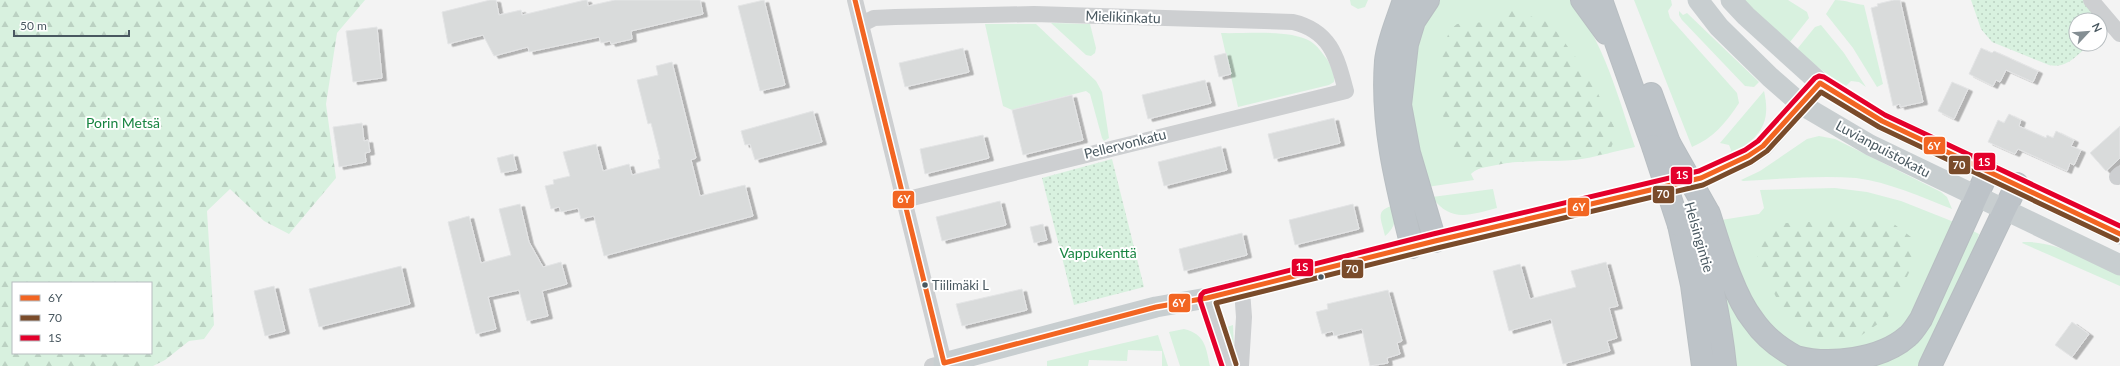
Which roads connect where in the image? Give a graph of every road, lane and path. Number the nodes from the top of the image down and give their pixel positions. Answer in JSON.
{"nodes":[{"id":1,"x":855,"y":0,"type":"edge"},
{"id":2,"x":1404,"y":0,"type":"edge"},
{"id":3,"x":1428,"y":0,"type":"edge"},
{"id":4,"x":1582,"y":0,"type":"edge"},
{"id":5,"x":1601,"y":0,"type":"edge"},
{"id":6,"x":1616,"y":0,"type":"edge"},
{"id":7,"x":1698,"y":0,"type":"edge"},
{"id":8,"x":1731,"y":0,"type":"edge"},
{"id":9,"x":2091,"y":0,"type":"edge"},
{"id":10,"x":862,"y":24,"type":"junction"},
{"id":11,"x":2120,"y":34,"type":"edge"},
{"id":12,"x":1622,"y":56,"type":"junction"},
{"id":13,"x":1820,"y":83,"type":"junction"},
{"id":14,"x":1346,"y":91,"type":"joint"},
{"id":15,"x":1802,"y":105,"type":"junction"},
{"id":16,"x":1661,"y":144,"type":"junction"},
{"id":17,"x":1988,"y":171,"type":"junction"},
{"id":18,"x":2017,"y":184,"type":"junction"},
{"id":19,"x":1976,"y":196,"type":"junction"},
{"id":20,"x":904,"y":200,"type":"junction"},
{"id":21,"x":2006,"y":211,"type":"junction"},
{"id":22,"x":1694,"y":219,"type":"junction"},
{"id":23,"x":2120,"y":234,"type":"edge"},
{"id":24,"x":1435,"y":241,"type":"junction"},
{"id":25,"x":1412,"y":247,"type":"junction"},
{"id":26,"x":2120,"y":265,"type":"edge"},
{"id":27,"x":1242,"y":290,"type":"junction"},
{"id":28,"x":1207,"y":298,"type":"junction"},
{"id":29,"x":938,"y":364,"type":"edge"},
{"id":30,"x":1229,"y":366,"type":"edge"},
{"id":31,"x":1241,"y":366,"type":"edge"},
{"id":32,"x":1703,"y":366,"type":"edge"},
{"id":33,"x":1725,"y":366,"type":"edge"},
{"id":34,"x":1930,"y":366,"type":"edge"}],
"edges":[{"from":1,"to":10,"type":"street"},
{"from":2,"to":25,"type":"highway"},
{"from":3,"to":24,"type":"highway"},
{"from":4,"to":12,"type":"highway"},
{"from":5,"to":12,"type":"highway","name":"Helsingintie"},
{"from":6,"to":16,"type":"highway","name":"Helsingintie"},
{"from":7,"to":15,"type":"main road","name":"Luvianpuistokatu"},
{"from":8,"to":13,"type":"main road","name":"Luvianpuistokatu"},
{"from":9,"to":11,"type":"street"},
{"from":10,"to":14,"type":"street","name":"Mielikinkatu"},
{"from":10,"to":20,"type":"street"},
{"from":12,"to":16,"type":"highway","name":"Helsingintie"},
{"from":13,"to":15,"type":"main road"},
{"from":13,"to":17,"type":"main road","name":"Luvianpuistokatu"},
{"from":14,"to":20,"type":"street","name":"Pellervonkatu"},
{"from":15,"to":19,"type":"main road","name":"Luvianpuistokatu"},
{"from":15,"to":24,"type":"main road"},
{"from":16,"to":22,"type":"highway","name":"Helsingintie","bridge":true},
{"from":17,"to":18,"type":"main road","name":"Luvianpuistokatu"},
{"from":17,"to":19,"type":"highway"},
{"from":18,"to":21,"type":"highway"},
{"from":18,"to":23,"type":"main road","name":"Luvianpuistokatu"},
{"from":19,"to":21,"type":"main road","name":"Luvianpuistokatu"},
{"from":19,"to":22,"type":"highway"},
{"from":20,"to":29,"type":"street"},
{"from":21,"to":26,"type":"main road","name":"Luvianpuistokatu"},
{"from":21,"to":34,"type":"highway"},
{"from":22,"to":32,"type":"highway","name":"Helsingintie"},
{"from":22,"to":33,"type":"highway","name":"Helsingintie"},
{"from":24,"to":25,"type":"main road"},
{"from":25,"to":27,"type":"main road"},
{"from":27,"to":28,"type":"main road"},
{"from":27,"to":31,"type":"street"},
{"from":28,"to":29,"type":"main road"},
{"from":28,"to":30,"type":"street"}]}
